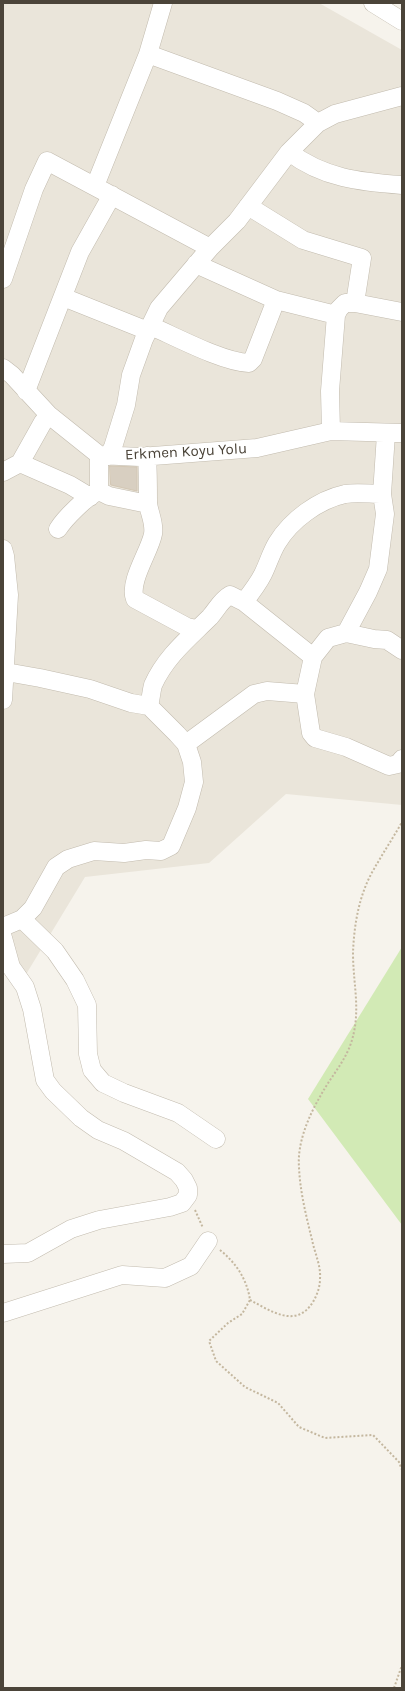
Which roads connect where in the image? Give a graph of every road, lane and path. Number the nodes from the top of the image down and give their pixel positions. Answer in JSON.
{"nodes":[{"id":1,"x":163,"y":3,"type":"edge"},
{"id":2,"x":373,"y":3,"type":"edge"},
{"id":3,"x":402,"y":21,"type":"edge"},
{"id":4,"x":148,"y":54,"type":"junction"},
{"id":5,"x":402,"y":96,"type":"edge"},
{"id":6,"x":318,"y":123,"type":"junction"},
{"id":7,"x":289,"y":152,"type":"junction"},
{"id":8,"x":402,"y":185,"type":"edge"},
{"id":9,"x":95,"y":186,"type":"junction"},
{"id":10,"x":112,"y":195,"type":"junction"},
{"id":11,"x":248,"y":206,"type":"junction"},
{"id":12,"x":210,"y":248,"type":"junction"},
{"id":13,"x":196,"y":264,"type":"junction"},
{"id":14,"x":3,"y":279,"type":"edge"},
{"id":15,"x":63,"y":297,"type":"junction"},
{"id":16,"x":276,"y":300,"type":"junction"},
{"id":17,"x":355,"y":303,"type":"junction"},
{"id":18,"x":402,"y":312,"type":"edge"},
{"id":19,"x":336,"y":315,"type":"junction"},
{"id":20,"x":150,"y":328,"type":"junction"},
{"id":21,"x":3,"y":368,"type":"edge"},
{"id":22,"x":26,"y":391,"type":"junction"},
{"id":23,"x":49,"y":415,"type":"junction"},
{"id":24,"x":331,"y":431,"type":"junction"},
{"id":25,"x":394,"y":433,"type":"edge"},
{"id":26,"x":103,"y":455,"type":"junction"},
{"id":27,"x":147,"y":456,"type":"junction"},
{"id":28,"x":20,"y":463,"type":"junction"},
{"id":29,"x":3,"y":472,"type":"edge"},
{"id":30,"x":94,"y":494,"type":"junction"},
{"id":31,"x":382,"y":494,"type":"junction"},
{"id":32,"x":148,"y":504,"type":"junction"},
{"id":33,"x":58,"y":529,"type":"dead end"},
{"id":34,"x":3,"y":549,"type":"edge"},
{"id":35,"x":244,"y":602,"type":"junction"},
{"id":36,"x":196,"y":629,"type":"junction"},
{"id":37,"x":346,"y":633,"type":"junction"},
{"id":38,"x":402,"y":650,"type":"edge"},
{"id":39,"x":313,"y":657,"type":"junction"},
{"id":40,"x":6,"y":672,"type":"junction"},
{"id":41,"x":305,"y":694,"type":"junction"},
{"id":42,"x":3,"y":700,"type":"edge"},
{"id":43,"x":149,"y":706,"type":"junction"},
{"id":44,"x":186,"y":744,"type":"junction"},
{"id":45,"x":402,"y":759,"type":"edge"},
{"id":46,"x":402,"y":822,"type":"edge"},
{"id":47,"x":22,"y":919,"type":"junction"},
{"id":48,"x":3,"y":927,"type":"edge"},
{"id":49,"x":4,"y":947,"type":"edge"},
{"id":50,"x":216,"y":1139,"type":"dead end"},
{"id":51,"x":188,"y":1195,"type":"junction"},
{"id":52,"x":208,"y":1241,"type":"junction"},
{"id":53,"x":3,"y":1254,"type":"edge"},
{"id":54,"x":250,"y":1300,"type":"junction"},
{"id":55,"x":3,"y":1313,"type":"edge"},
{"id":56,"x":402,"y":1470,"type":"edge"},
{"id":57,"x":402,"y":1665,"type":"edge"},
{"id":58,"x":394,"y":1688,"type":"edge"}],
"edges":[{"from":1,"to":4,"type":"street"},
{"from":2,"to":3,"type":"street"},
{"from":4,"to":6,"type":"street"},
{"from":4,"to":9,"type":"street"},
{"from":5,"to":6,"type":"street"},
{"from":6,"to":7,"type":"street"},
{"from":7,"to":8,"type":"street"},
{"from":7,"to":11,"type":"street"},
{"from":9,"to":10,"type":"street"},
{"from":9,"to":14,"type":"street"},
{"from":10,"to":12,"type":"street"},
{"from":10,"to":15,"type":"street"},
{"from":11,"to":12,"type":"street"},
{"from":11,"to":17,"type":"street"},
{"from":12,"to":13,"type":"street"},
{"from":13,"to":16,"type":"street"},
{"from":13,"to":20,"type":"street"},
{"from":15,"to":20,"type":"street"},
{"from":15,"to":22,"type":"street"},
{"from":16,"to":19,"type":"street"},
{"from":16,"to":20,"type":"street"},
{"from":17,"to":18,"type":"street"},
{"from":17,"to":19,"type":"street"},
{"from":19,"to":24,"type":"street"},
{"from":20,"to":26,"type":"street"},
{"from":21,"to":22,"type":"street"},
{"from":22,"to":23,"type":"street"},
{"from":23,"to":26,"type":"street"},
{"from":23,"to":28,"type":"street"},
{"from":24,"to":25,"type":"street","name":"Erkmen Koyu Yolu"},
{"from":24,"to":27,"type":"street","name":"Erkmen Koyu Yolu"},
{"from":25,"to":31,"type":"street"},
{"from":26,"to":27,"type":"street","name":"Erkmen Koyu Yolu"},
{"from":26,"to":30,"type":"street"},
{"from":27,"to":32,"type":"street"},
{"from":28,"to":29,"type":"street"},
{"from":28,"to":30,"type":"street"},
{"from":30,"to":32,"type":"street"},
{"from":30,"to":33,"type":"street"},
{"from":31,"to":35,"type":"street"},
{"from":31,"to":37,"type":"street"},
{"from":32,"to":36,"type":"street"},
{"from":34,"to":40,"type":"street"},
{"from":35,"to":36,"type":"street"},
{"from":35,"to":39,"type":"street"},
{"from":36,"to":43,"type":"street"},
{"from":37,"to":38,"type":"street"},
{"from":37,"to":39,"type":"street"},
{"from":39,"to":41,"type":"street"},
{"from":40,"to":42,"type":"street"},
{"from":40,"to":43,"type":"street"},
{"from":41,"to":44,"type":"street"},
{"from":41,"to":45,"type":"street"},
{"from":43,"to":44,"type":"street"},
{"from":44,"to":47,"type":"street"},
{"from":46,"to":54,"type":"path"},
{"from":47,"to":48,"type":"street"},
{"from":47,"to":50,"type":"street"},
{"from":49,"to":51,"type":"street"},
{"from":51,"to":52,"type":"path"},
{"from":51,"to":53,"type":"street"},
{"from":52,"to":54,"type":"path"},
{"from":52,"to":55,"type":"street"},
{"from":54,"to":56,"type":"path"},
{"from":57,"to":58,"type":"path"}]}
